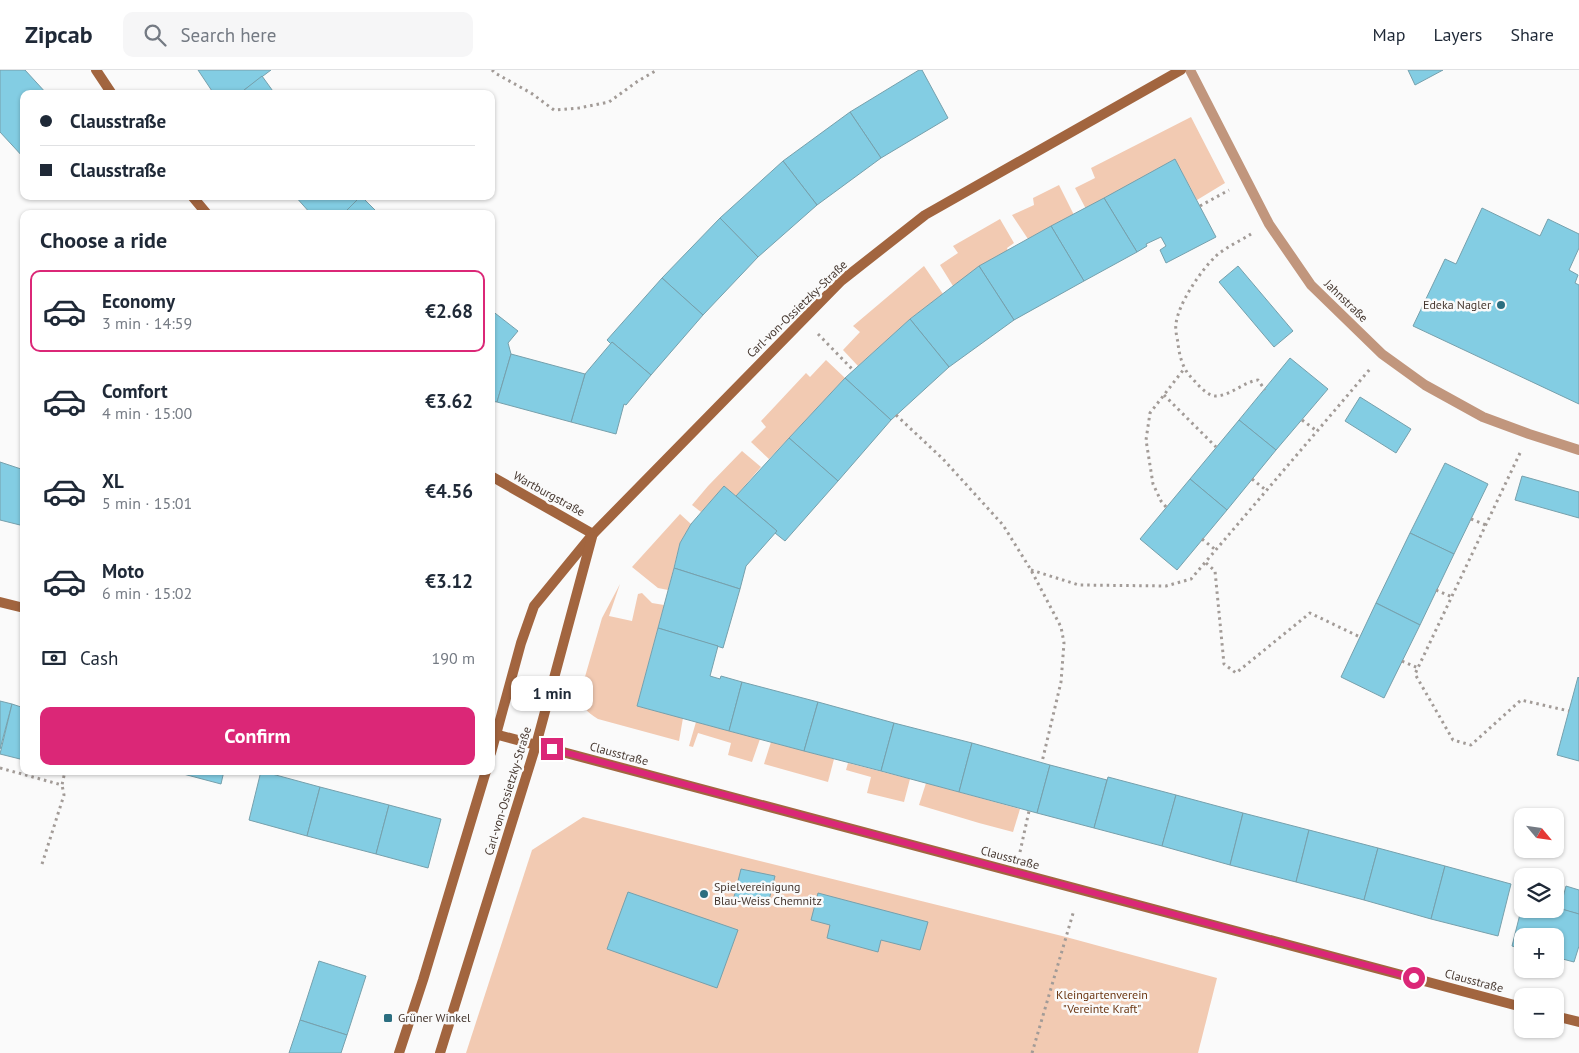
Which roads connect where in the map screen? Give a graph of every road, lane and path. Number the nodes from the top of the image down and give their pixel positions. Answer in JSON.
{"nodes":[{"id":1,"x":96,"y":70,"type":"edge"},
{"id":2,"x":492,"y":70,"type":"edge"},
{"id":3,"x":657,"y":70,"type":"edge"},
{"id":4,"x":1181,"y":70,"type":"edge"},
{"id":5,"x":1190,"y":70,"type":"edge"},
{"id":6,"x":109,"y":90,"type":"edge"},
{"id":7,"x":1227,"y":192,"type":"dead end"},
{"id":8,"x":195,"y":200,"type":"edge"},
{"id":9,"x":1200,"y":206,"type":"dead end"},
{"id":10,"x":204,"y":210,"type":"edge"},
{"id":11,"x":1269,"y":224,"type":"junction"},
{"id":12,"x":804,"y":319,"type":"junction"},
{"id":13,"x":1184,"y":369,"type":"junction"},
{"id":14,"x":853,"y":370,"type":"dead end"},
{"id":15,"x":1360,"y":381,"type":"dead end"},
{"id":16,"x":1265,"y":390,"type":"dead end"},
{"id":17,"x":1164,"y":395,"type":"junction"},
{"id":18,"x":896,"y":415,"type":"dead end"},
{"id":19,"x":1302,"y":420,"type":"dead end"},
{"id":20,"x":1317,"y":432,"type":"junction"},
{"id":21,"x":1529,"y":434,"type":"junction"},
{"id":22,"x":1216,"y":447,"type":"dead end"},
{"id":23,"x":1579,"y":450,"type":"edge"},
{"id":24,"x":495,"y":478,"type":"edge"},
{"id":25,"x":1252,"y":479,"type":"dead end"},
{"id":26,"x":1267,"y":491,"type":"junction"},
{"id":27,"x":1166,"y":508,"type":"dead end"},
{"id":28,"x":1471,"y":519,"type":"dead end"},
{"id":29,"x":1486,"y":525,"type":"junction"},
{"id":30,"x":593,"y":534,"type":"junction"},
{"id":31,"x":1202,"y":539,"type":"dead end"},
{"id":32,"x":1217,"y":551,"type":"junction"},
{"id":33,"x":1206,"y":564,"type":"junction"},
{"id":34,"x":1031,"y":570,"type":"junction"},
{"id":35,"x":1436,"y":590,"type":"dead end"},
{"id":36,"x":1452,"y":597,"type":"junction"},
{"id":37,"x":0,"y":602,"type":"edge"},
{"id":38,"x":20,"y":607,"type":"edge"},
{"id":39,"x":1360,"y":637,"type":"dead end"},
{"id":40,"x":1402,"y":660,"type":"dead end"},
{"id":41,"x":1418,"y":668,"type":"junction"},
{"id":42,"x":1569,"y":711,"type":"dead end"},
{"id":43,"x":495,"y":731,"type":"edge"},
{"id":44,"x":495,"y":734,"type":"edge"},
{"id":45,"x":536,"y":745,"type":"junction"},
{"id":46,"x":1042,"y":762,"type":"dead end"},
{"id":47,"x":0,"y":768,"type":"edge"},
{"id":48,"x":20,"y":773,"type":"edge"},
{"id":49,"x":26,"y":775,"type":"edge"},
{"id":50,"x":65,"y":775,"type":"edge"},
{"id":51,"x":485,"y":775,"type":"edge"},
{"id":52,"x":62,"y":785,"type":"junction"},
{"id":53,"x":1029,"y":811,"type":"dead end"},
{"id":54,"x":42,"y":864,"type":"dead end"},
{"id":55,"x":1015,"y":872,"type":"junction"},
{"id":56,"x":1080,"y":889,"type":"junction"},
{"id":57,"x":1514,"y":1005,"type":"edge"},
{"id":58,"x":1564,"y":1018,"type":"edge"},
{"id":59,"x":1579,"y":1022,"type":"edge"},
{"id":60,"x":399,"y":1053,"type":"edge"},
{"id":61,"x":440,"y":1053,"type":"edge"},
{"id":62,"x":1032,"y":1053,"type":"edge"}],
"edges":[{"from":1,"to":6,"type":"main road"},
{"from":2,"to":3,"type":"path"},
{"from":4,"to":12,"type":"main road","name":"Carl-von-Ossietzky-Straße"},
{"from":5,"to":11,"type":"street","name":"Jahnstraße"},
{"from":7,"to":9,"type":"path"},
{"from":8,"to":10,"type":"main road"},
{"from":11,"to":13,"type":"path"},
{"from":11,"to":21,"type":"street","name":"Jahnstraße"},
{"from":12,"to":14,"type":"path"},
{"from":12,"to":30,"type":"main road","name":"Carl-von-Ossietzky-Straße"},
{"from":13,"to":16,"type":"path"},
{"from":13,"to":17,"type":"path"},
{"from":15,"to":20,"type":"path"},
{"from":17,"to":22,"type":"path"},
{"from":17,"to":27,"type":"path"},
{"from":18,"to":34,"type":"path"},
{"from":19,"to":20,"type":"path"},
{"from":20,"to":26,"type":"path"},
{"from":21,"to":23,"type":"street","name":"Jahnstraße"},
{"from":21,"to":29,"type":"path"},
{"from":24,"to":30,"type":"main road","name":"Wartburgstraße"},
{"from":25,"to":26,"type":"path"},
{"from":26,"to":32,"type":"path"},
{"from":28,"to":29,"type":"path"},
{"from":29,"to":36,"type":"path"},
{"from":30,"to":43,"type":"main road","name":"Carl-von-Ossietzky-Straße"},
{"from":30,"to":45,"type":"main road","name":"Carl-von-Ossietzky-Straße"},
{"from":31,"to":32,"type":"path"},
{"from":32,"to":33,"type":"path"},
{"from":33,"to":34,"type":"path"},
{"from":33,"to":39,"type":"path"},
{"from":34,"to":46,"type":"path"},
{"from":35,"to":36,"type":"path"},
{"from":36,"to":41,"type":"path"},
{"from":37,"to":38,"type":"main road"},
{"from":40,"to":41,"type":"path"},
{"from":41,"to":42,"type":"path"},
{"from":44,"to":45,"type":"main road","name":"Clausstraße"},
{"from":45,"to":55,"type":"main road","name":"Clausstraße"},
{"from":45,"to":61,"type":"main road","name":"Carl-von-Ossietzky-Straße"},
{"from":47,"to":48,"type":"path"},
{"from":49,"to":52,"type":"path"},
{"from":50,"to":52,"type":"path"},
{"from":51,"to":60,"type":"main road"},
{"from":52,"to":54,"type":"path"},
{"from":53,"to":55,"type":"path"},
{"from":55,"to":56,"type":"main road","name":"Clausstraße"},
{"from":56,"to":57,"type":"main road","name":"Clausstraße"},
{"from":56,"to":62,"type":"path"},
{"from":58,"to":59,"type":"main road"}]}
